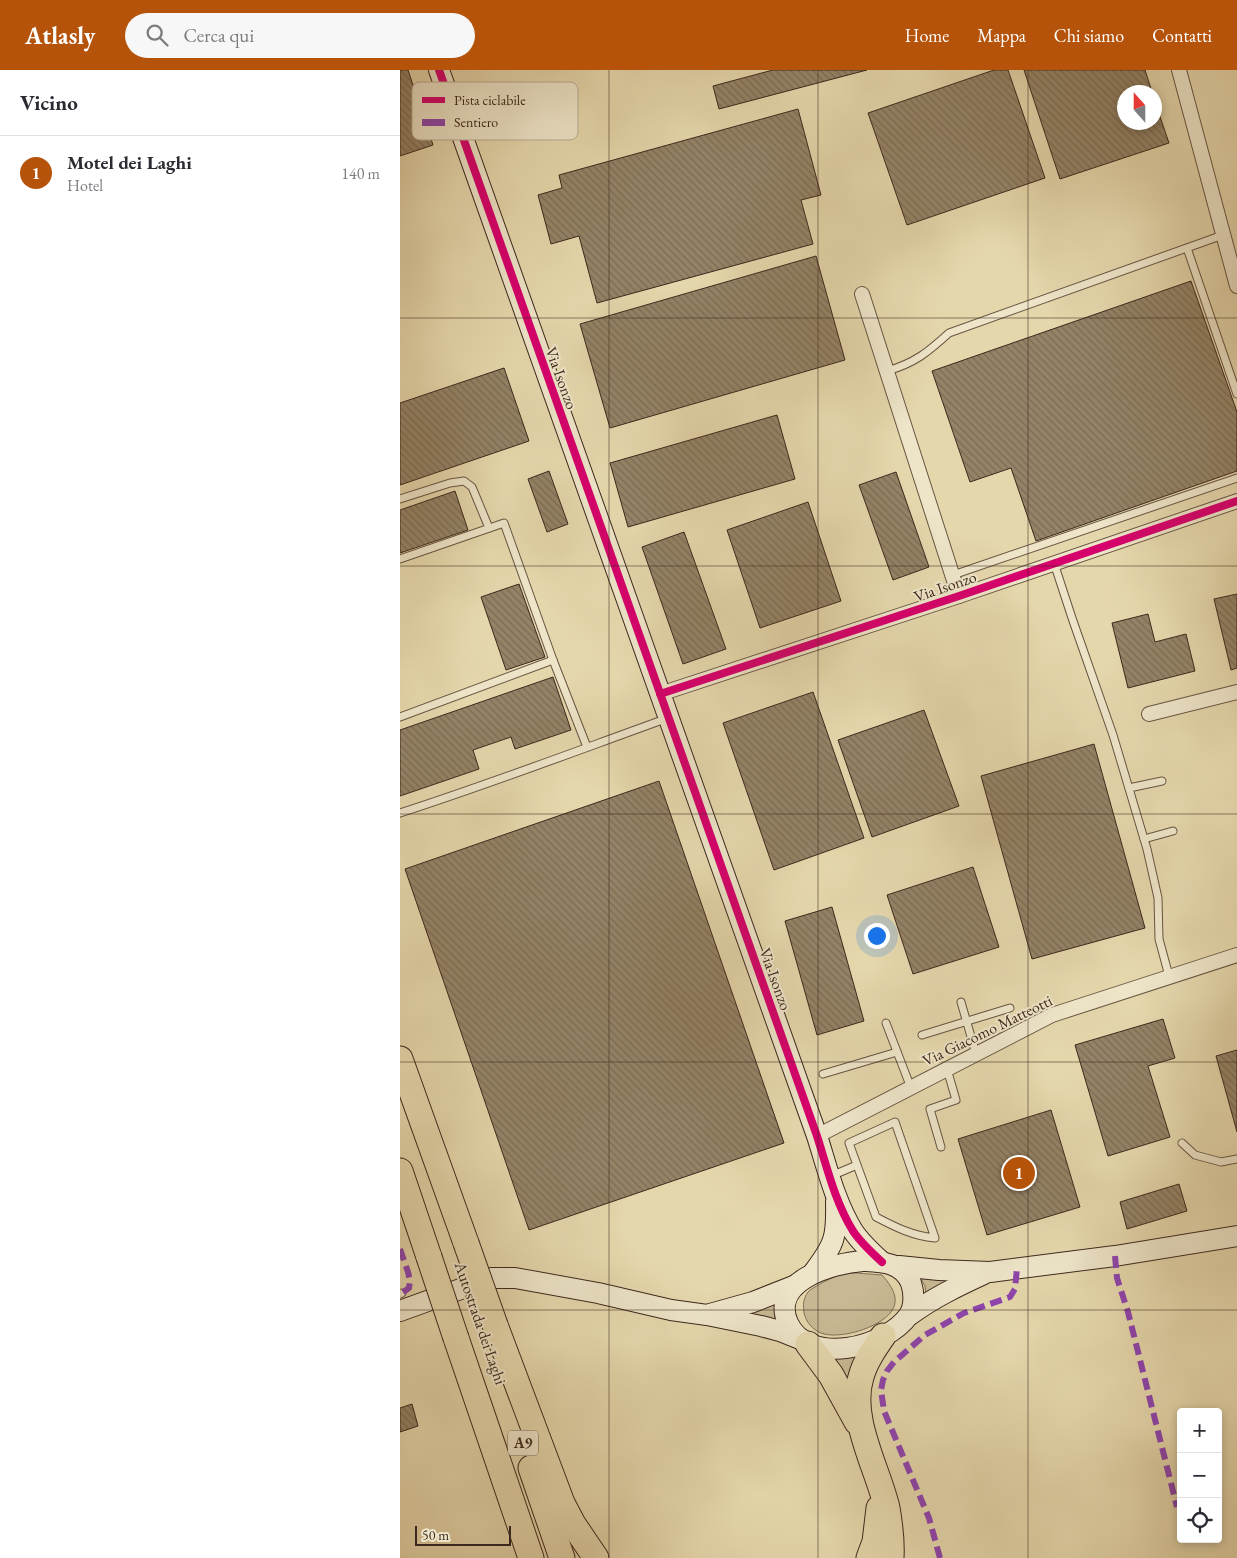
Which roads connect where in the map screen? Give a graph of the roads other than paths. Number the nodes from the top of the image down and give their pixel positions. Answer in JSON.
{"nodes":[{"id":1,"x":439,"y":70,"type":"edge"},
{"id":2,"x":1179,"y":70,"type":"edge"},
{"id":3,"x":443,"y":82,"type":"edge"},
{"id":4,"x":464,"y":140,"type":"edge"},
{"id":5,"x":1223,"y":235,"type":"junction"},
{"id":6,"x":1187,"y":248,"type":"junction"},
{"id":7,"x":1234,"y":263,"type":"edge"},
{"id":8,"x":1237,"y":286,"type":"edge"},
{"id":9,"x":862,"y":294,"type":"dead end"},
{"id":10,"x":887,"y":371,"type":"junction"},
{"id":11,"x":1237,"y":394,"type":"edge"},
{"id":12,"x":1237,"y":478,"type":"edge"},
{"id":13,"x":400,"y":499,"type":"edge"},
{"id":14,"x":1237,"y":501,"type":"edge"},
{"id":15,"x":489,"y":528,"type":"junction"},
{"id":16,"x":400,"y":559,"type":"edge"},
{"id":17,"x":1054,"y":563,"type":"junction"},
{"id":18,"x":953,"y":575,"type":"junction"},
{"id":19,"x":959,"y":596,"type":"junction"},
{"id":20,"x":553,"y":660,"type":"junction"},
{"id":21,"x":1237,"y":692,"type":"edge"},
{"id":22,"x":660,"y":694,"type":"junction"},
{"id":23,"x":1149,"y":714,"type":"dead end"},
{"id":24,"x":400,"y":717,"type":"edge"},
{"id":25,"x":668,"y":718,"type":"junction"},
{"id":26,"x":587,"y":747,"type":"junction"},
{"id":27,"x":1162,"y":781,"type":"dead end"},
{"id":28,"x":1130,"y":788,"type":"junction"},
{"id":29,"x":400,"y":813,"type":"edge"},
{"id":30,"x":1173,"y":830,"type":"dead end"},
{"id":31,"x":1144,"y":839,"type":"junction"},
{"id":32,"x":1237,"y":955,"type":"edge"},
{"id":33,"x":1169,"y":976,"type":"junction"},
{"id":34,"x":961,"y":1002,"type":"dead end"},
{"id":35,"x":1010,"y":1008,"type":"dead end"},
{"id":36,"x":967,"y":1022,"type":"junction"},
{"id":37,"x":886,"y":1023,"type":"dead end"},
{"id":38,"x":922,"y":1035,"type":"dead end"},
{"id":39,"x":897,"y":1052,"type":"junction"},
{"id":40,"x":976,"y":1054,"type":"junction"},
{"id":41,"x":400,"y":1059,"type":"edge"},
{"id":42,"x":947,"y":1069,"type":"junction"},
{"id":43,"x":823,"y":1074,"type":"dead end"},
{"id":44,"x":400,"y":1088,"type":"edge"},
{"id":45,"x":911,"y":1088,"type":"junction"},
{"id":46,"x":817,"y":1136,"type":"junction"},
{"id":47,"x":1182,"y":1143,"type":"dead end"},
{"id":48,"x":941,"y":1147,"type":"dead end"},
{"id":49,"x":1237,"y":1159,"type":"edge"},
{"id":50,"x":857,"y":1165,"type":"junction"},
{"id":51,"x":400,"y":1171,"type":"edge"},
{"id":52,"x":833,"y":1185,"type":"junction"},
{"id":53,"x":1237,"y":1236,"type":"edge"},
{"id":54,"x":460,"y":1245,"type":"junction"},
{"id":55,"x":890,"y":1264,"type":"junction"},
{"id":56,"x":990,"y":1272,"type":"junction"},
{"id":57,"x":813,"y":1273,"type":"junction"},
{"id":58,"x":796,"y":1285,"type":"junction"},
{"id":59,"x":401,"y":1300,"type":"edge"},
{"id":60,"x":707,"y":1315,"type":"junction"},
{"id":61,"x":910,"y":1315,"type":"junction"},
{"id":62,"x":489,"y":1327,"type":"junction"},
{"id":63,"x":883,"y":1336,"type":"junction"},
{"id":64,"x":804,"y":1341,"type":"junction"},
{"id":65,"x":490,"y":1438,"type":"junction"},
{"id":66,"x":864,"y":1438,"type":"junction"},
{"id":67,"x":879,"y":1483,"type":"junction"},
{"id":68,"x":887,"y":1507,"type":"junction"},
{"id":69,"x":523,"y":1558,"type":"edge"},
{"id":70,"x":531,"y":1558,"type":"edge"},
{"id":71,"x":562,"y":1558,"type":"edge"},
{"id":72,"x":596,"y":1558,"type":"edge"},
{"id":73,"x":869,"y":1558,"type":"edge"},
{"id":74,"x":891,"y":1558,"type":"edge"},
{"id":75,"x":907,"y":1558,"type":"edge"}],
"edges":[{"from":1,"to":3,"type":"street","name":"Via Isonzo"},
{"from":2,"to":5,"type":"street"},
{"from":4,"to":22,"type":"street","name":"Via Isonzo"},
{"from":5,"to":6,"type":"lane"},
{"from":5,"to":7,"type":"street"},
{"from":6,"to":10,"type":"lane"},
{"from":6,"to":11,"type":"lane"},
{"from":7,"to":8,"type":"street"},
{"from":9,"to":10,"type":"street","name":"Via Isonzo"},
{"from":10,"to":18,"type":"street","name":"Via Isonzo"},
{"from":12,"to":18,"type":"lane"},
{"from":13,"to":15,"type":"lane"},
{"from":14,"to":17,"type":"street","name":"Via Isonzo"},
{"from":15,"to":16,"type":"lane"},
{"from":15,"to":20,"type":"lane"},
{"from":17,"to":19,"type":"street","name":"Via Isonzo"},
{"from":17,"to":28,"type":"lane"},
{"from":18,"to":19,"type":"street","name":"Via Isonzo"},
{"from":19,"to":22,"type":"street","name":"Via Isonzo"},
{"from":20,"to":24,"type":"lane"},
{"from":20,"to":26,"type":"lane"},
{"from":21,"to":23,"type":"street"},
{"from":22,"to":25,"type":"street","name":"Via Isonzo"},
{"from":25,"to":26,"type":"lane"},
{"from":25,"to":46,"type":"street","name":"Via Isonzo"},
{"from":26,"to":29,"type":"lane"},
{"from":27,"to":28,"type":"lane"},
{"from":28,"to":31,"type":"lane"},
{"from":30,"to":31,"type":"lane"},
{"from":31,"to":33,"type":"lane"},
{"from":32,"to":33,"type":"street","name":"Via Giacomo Matteotti"},
{"from":33,"to":40,"type":"street","name":"Via Giacomo Matteotti"},
{"from":34,"to":36,"type":"lane"},
{"from":35,"to":36,"type":"lane"},
{"from":36,"to":38,"type":"lane"},
{"from":36,"to":40,"type":"lane"},
{"from":37,"to":39,"type":"lane"},
{"from":39,"to":43,"type":"lane"},
{"from":39,"to":45,"type":"lane"},
{"from":40,"to":42,"type":"street","name":"Via Giacomo Matteotti"},
{"from":41,"to":54,"type":"highway"},
{"from":42,"to":45,"type":"street","name":"Via Giacomo Matteotti"},
{"from":42,"to":48,"type":"lane"},
{"from":44,"to":54,"type":"highway","name":"Autostrada dei Laghi","number":"A9"},
{"from":45,"to":46,"type":"street","name":"Via Giacomo Matteotti"},
{"from":46,"to":52,"type":"street","name":"Via Isonzo"},
{"from":47,"to":49,"type":"lane"},
{"from":50,"to":50,"type":"lane"},
{"from":50,"to":52,"type":"lane"},
{"from":51,"to":65,"type":"highway","name":"Autostrada dei Laghi","number":"A9","bridge":true},
{"from":52,"to":55,"type":"street","name":"Via Isonzo"},
{"from":52,"to":57,"type":"street","name":"Via Isonzo"},
{"from":53,"to":56,"type":"street"},
{"from":54,"to":62,"type":"highway","name":"Autostrada dei Laghi","number":"A9"},
{"from":55,"to":56,"type":"street"},
{"from":55,"to":57,"type":"street"},
{"from":55,"to":61,"type":"street"},
{"from":56,"to":61,"type":"street"},
{"from":57,"to":58,"type":"street"},
{"from":58,"to":60,"type":"street"},
{"from":58,"to":64,"type":"street"},
{"from":59,"to":60,"type":"street"},
{"from":60,"to":64,"type":"street"},
{"from":61,"to":63,"type":"street"},
{"from":62,"to":71,"type":"highway","name":"Autostrada dei Laghi","number":"A9"},
{"from":62,"to":72,"type":"highway"},
{"from":63,"to":64,"type":"street"},
{"from":63,"to":66,"type":"highway"},
{"from":64,"to":66,"type":"highway"},
{"from":65,"to":69,"type":"highway"},
{"from":65,"to":70,"type":"highway","name":"Autostrada dei Laghi","number":"A9"},
{"from":66,"to":67,"type":"highway"},
{"from":67,"to":68,"type":"highway"},
{"from":67,"to":73,"type":"highway"},
{"from":68,"to":74,"type":"highway"},
{"from":68,"to":75,"type":"highway"}]}
